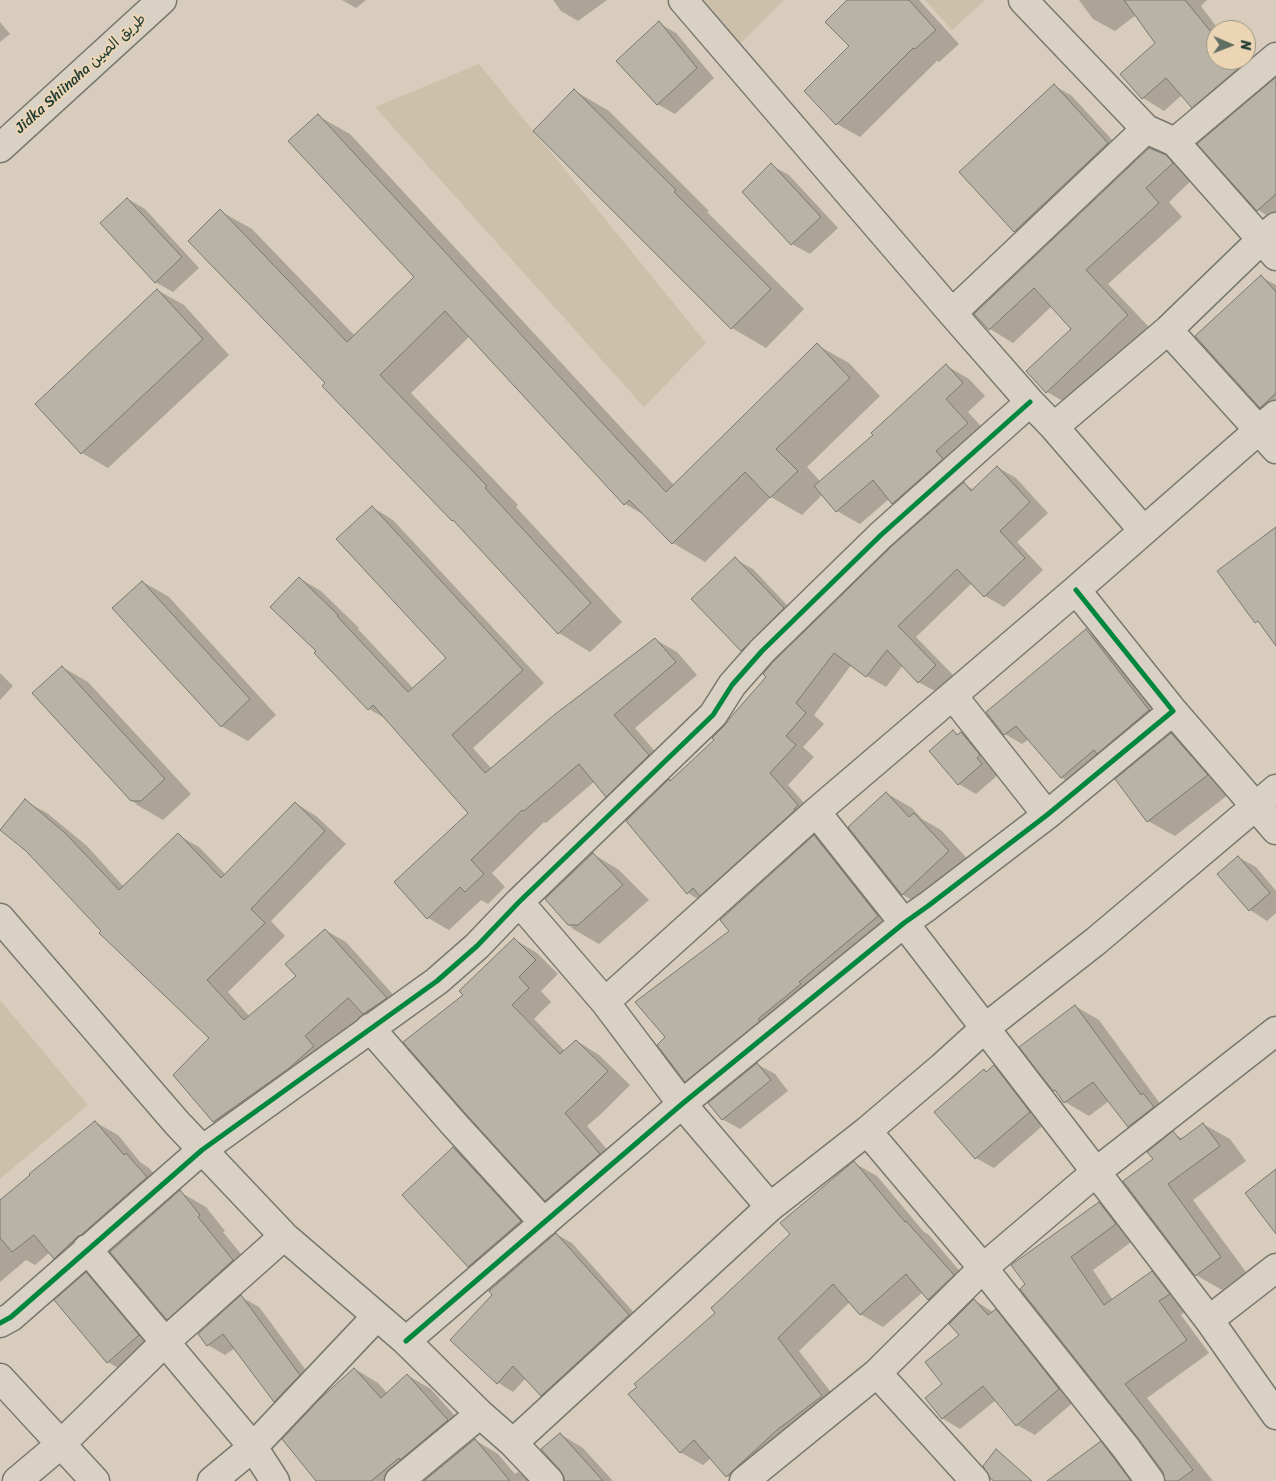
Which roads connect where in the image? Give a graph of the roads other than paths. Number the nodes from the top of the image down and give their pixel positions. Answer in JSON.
{"nodes":[{"id":1,"x":162,"y":0,"type":"edge"},
{"id":2,"x":683,"y":0,"type":"edge"},
{"id":3,"x":1022,"y":0,"type":"edge"},
{"id":4,"x":1276,"y":57,"type":"edge"},
{"id":5,"x":1146,"y":129,"type":"junction"},
{"id":6,"x":1175,"y":142,"type":"junction"},
{"id":7,"x":0,"y":148,"type":"edge"},
{"id":8,"x":1271,"y":241,"type":"edge"},
{"id":9,"x":952,"y":313,"type":"junction"},
{"id":10,"x":1168,"y":330,"type":"junction"},
{"id":11,"x":1030,"y":402,"type":"junction"},
{"id":12,"x":1054,"y":427,"type":"junction"},
{"id":13,"x":1271,"y":431,"type":"edge"},
{"id":14,"x":1143,"y":530,"type":"junction"},
{"id":15,"x":1076,"y":590,"type":"junction"},
{"id":16,"x":952,"y":696,"type":"junction"},
{"id":17,"x":1173,"y":711,"type":"junction"},
{"id":18,"x":1276,"y":789,"type":"edge"},
{"id":19,"x":1256,"y":807,"type":"junction"},
{"id":20,"x":816,"y":812,"type":"junction"},
{"id":21,"x":1047,"y":815,"type":"junction"},
{"id":22,"x":1276,"y":830,"type":"edge"},
{"id":23,"x":518,"y":902,"type":"junction"},
{"id":24,"x":0,"y":918,"type":"edge"},
{"id":25,"x":904,"y":923,"type":"junction"},
{"id":26,"x":605,"y":1002,"type":"junction"},
{"id":27,"x":370,"y":1028,"type":"junction"},
{"id":28,"x":985,"y":1028,"type":"junction"},
{"id":29,"x":1276,"y":1031,"type":"edge"},
{"id":30,"x":682,"y":1104,"type":"junction"},
{"id":31,"x":867,"y":1131,"type":"junction"},
{"id":32,"x":202,"y":1150,"type":"junction"},
{"id":33,"x":1096,"y":1172,"type":"junction"},
{"id":34,"x":770,"y":1207,"type":"junction"},
{"id":35,"x":544,"y":1223,"type":"junction"},
{"id":36,"x":284,"y":1236,"type":"junction"},
{"id":37,"x":87,"y":1250,"type":"junction"},
{"id":38,"x":982,"y":1268,"type":"junction"},
{"id":39,"x":1276,"y":1268,"type":"edge"},
{"id":40,"x":376,"y":1317,"type":"junction"},
{"id":41,"x":1209,"y":1320,"type":"junction"},
{"id":42,"x":0,"y":1323,"type":"edge"},
{"id":43,"x":406,"y":1341,"type":"junction"},
{"id":44,"x":165,"y":1342,"type":"junction"},
{"id":45,"x":877,"y":1373,"type":"junction"},
{"id":46,"x":0,"y":1378,"type":"edge"},
{"id":47,"x":480,"y":1414,"type":"junction"},
{"id":48,"x":1276,"y":1415,"type":"edge"},
{"id":49,"x":513,"y":1443,"type":"junction"},
{"id":50,"x":61,"y":1444,"type":"junction"},
{"id":51,"x":253,"y":1447,"type":"junction"},
{"id":52,"x":17,"y":1481,"type":"edge"},
{"id":53,"x":95,"y":1481,"type":"edge"},
{"id":54,"x":212,"y":1481,"type":"edge"},
{"id":55,"x":275,"y":1481,"type":"edge"},
{"id":56,"x":399,"y":1481,"type":"edge"},
{"id":57,"x":549,"y":1481,"type":"edge"},
{"id":58,"x":744,"y":1481,"type":"edge"},
{"id":59,"x":975,"y":1481,"type":"edge"},
{"id":60,"x":1150,"y":1481,"type":"edge"}],
"edges":[{"from":1,"to":7,"type":"street","name":"Jidka Shiinaha طريق الصين"},
{"from":2,"to":9,"type":"street"},
{"from":3,"to":5,"type":"street"},
{"from":4,"to":6,"type":"street"},
{"from":5,"to":6,"type":"street"},
{"from":5,"to":9,"type":"street"},
{"from":6,"to":8,"type":"street"},
{"from":8,"to":10,"type":"street"},
{"from":9,"to":11,"type":"street"},
{"from":10,"to":12,"type":"street"},
{"from":10,"to":13,"type":"street"},
{"from":11,"to":12,"type":"street"},
{"from":11,"to":23,"type":"street"},
{"from":12,"to":14,"type":"street"},
{"from":13,"to":14,"type":"street"},
{"from":14,"to":15,"type":"street"},
{"from":15,"to":16,"type":"street"},
{"from":15,"to":17,"type":"street"},
{"from":16,"to":20,"type":"street"},
{"from":16,"to":21,"type":"street"},
{"from":17,"to":19,"type":"street"},
{"from":17,"to":21,"type":"street"},
{"from":18,"to":19,"type":"street"},
{"from":19,"to":22,"type":"street"},
{"from":19,"to":28,"type":"street"},
{"from":20,"to":25,"type":"street"},
{"from":20,"to":26,"type":"street"},
{"from":21,"to":25,"type":"street"},
{"from":23,"to":26,"type":"street"},
{"from":23,"to":27,"type":"street"},
{"from":24,"to":32,"type":"street"},
{"from":25,"to":28,"type":"street"},
{"from":25,"to":30,"type":"street"},
{"from":26,"to":30,"type":"street"},
{"from":27,"to":32,"type":"street"},
{"from":27,"to":35,"type":"street"},
{"from":28,"to":31,"type":"street"},
{"from":28,"to":33,"type":"street"},
{"from":29,"to":33,"type":"street"},
{"from":30,"to":34,"type":"street"},
{"from":30,"to":35,"type":"street"},
{"from":31,"to":34,"type":"street"},
{"from":31,"to":38,"type":"street"},
{"from":32,"to":36,"type":"street"},
{"from":32,"to":37,"type":"street"},
{"from":33,"to":38,"type":"street"},
{"from":33,"to":41,"type":"street"},
{"from":34,"to":49,"type":"street"},
{"from":35,"to":43,"type":"street"},
{"from":36,"to":40,"type":"street"},
{"from":36,"to":44,"type":"street"},
{"from":37,"to":42,"type":"street"},
{"from":37,"to":44,"type":"street"},
{"from":38,"to":45,"type":"street"},
{"from":38,"to":60,"type":"street"},
{"from":39,"to":41,"type":"street"},
{"from":40,"to":43,"type":"street"},
{"from":40,"to":51,"type":"street"},
{"from":41,"to":48,"type":"street"},
{"from":43,"to":47,"type":"street"},
{"from":44,"to":50,"type":"street"},
{"from":44,"to":51,"type":"street"},
{"from":45,"to":58,"type":"street"},
{"from":45,"to":59,"type":"street"},
{"from":46,"to":50,"type":"street"},
{"from":47,"to":49,"type":"street"},
{"from":47,"to":56,"type":"street"},
{"from":49,"to":57,"type":"street"},
{"from":50,"to":52,"type":"street"},
{"from":50,"to":53,"type":"street"},
{"from":51,"to":54,"type":"street"},
{"from":51,"to":55,"type":"street"}]}
